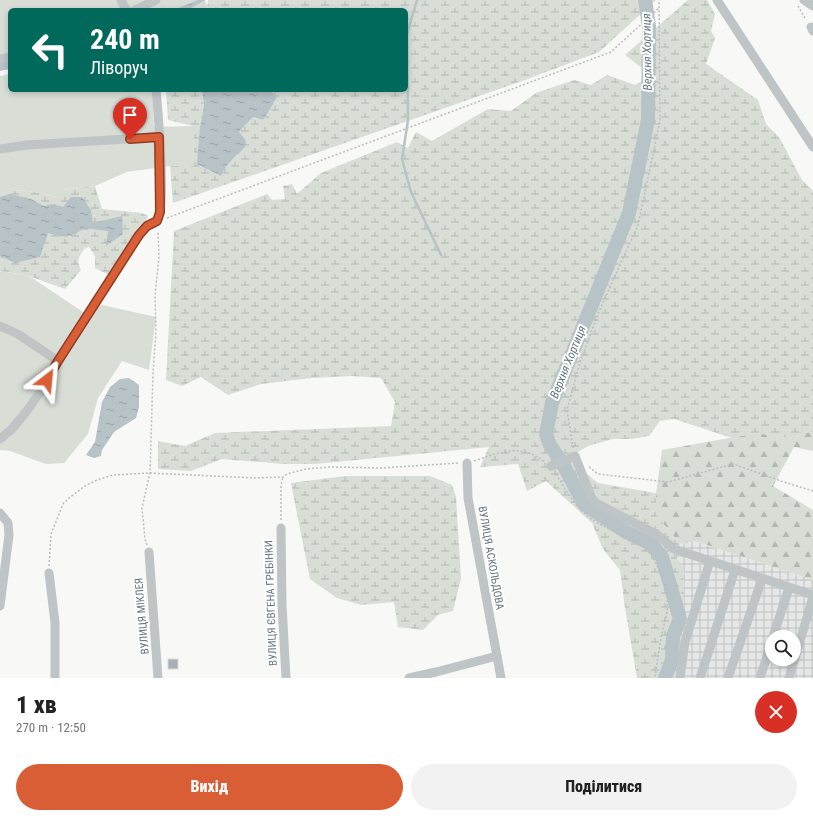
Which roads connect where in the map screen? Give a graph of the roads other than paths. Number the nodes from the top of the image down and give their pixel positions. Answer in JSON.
{"nodes":[{"id":1,"x":156,"y":0,"type":"edge"},
{"id":2,"x":717,"y":0,"type":"edge"},
{"id":3,"x":804,"y":0,"type":"edge"},
{"id":4,"x":813,"y":6,"type":"edge"},
{"id":5,"x":139,"y":8,"type":"edge"},
{"id":6,"x":156,"y":92,"type":"edge"},
{"id":7,"x":159,"y":137,"type":"junction"},
{"id":8,"x":813,"y":147,"type":"edge"},
{"id":9,"x":0,"y":149,"type":"edge"},
{"id":10,"x":0,"y":326,"type":"edge"},
{"id":11,"x":58,"y":361,"type":"junction"},
{"id":12,"x":0,"y":439,"type":"edge"},
{"id":13,"x":467,"y":463,"type":"road end"},
{"id":14,"x":551,"y":466,"type":"road end"},
{"id":15,"x":0,"y":513,"type":"edge"},
{"id":16,"x":281,"y":528,"type":"road end"},
{"id":17,"x":149,"y":552,"type":"road end"},
{"id":18,"x":710,"y":561,"type":"junction"},
{"id":19,"x":735,"y":570,"type":"junction"},
{"id":20,"x":49,"y":573,"type":"road end"},
{"id":21,"x":762,"y":579,"type":"junction"},
{"id":22,"x":789,"y":588,"type":"junction"},
{"id":23,"x":813,"y":596,"type":"edge"},
{"id":24,"x":0,"y":606,"type":"edge"},
{"id":25,"x":775,"y":630,"type":"edge"},
{"id":26,"x":497,"y":656,"type":"junction"},
{"id":27,"x":765,"y":663,"type":"edge"},
{"id":28,"x":55,"y":678,"type":"edge"},
{"id":29,"x":158,"y":678,"type":"edge"},
{"id":30,"x":286,"y":678,"type":"edge"},
{"id":31,"x":409,"y":678,"type":"edge"},
{"id":32,"x":502,"y":678,"type":"edge"},
{"id":33,"x":680,"y":678,"type":"edge"},
{"id":34,"x":700,"y":678,"type":"edge"},
{"id":35,"x":728,"y":678,"type":"edge"},
{"id":36,"x":760,"y":678,"type":"edge"},
{"id":37,"x":789,"y":678,"type":"edge"}],
"edges":[{"from":1,"to":5,"type":"street"},
{"from":2,"to":8,"type":"street"},
{"from":3,"to":4,"type":"street"},
{"from":6,"to":7,"type":"street"},
{"from":7,"to":9,"type":"street"},
{"from":7,"to":11,"type":"street"},
{"from":10,"to":11,"type":"street"},
{"from":11,"to":12,"type":"street"},
{"from":13,"to":26,"type":"street","name":"ВУЛИЦЯ АСКОЛЬДОВА"},
{"from":14,"to":18,"type":"street"},
{"from":15,"to":24,"type":"street"},
{"from":16,"to":30,"type":"street","name":"ВУЛИЦЯ ЄВГЕНА ГРЕБІНКИ"},
{"from":17,"to":29,"type":"street","name":"ВУЛИЦЯ МІКЛЕЯ"},
{"from":18,"to":19,"type":"street"},
{"from":18,"to":33,"type":"street"},
{"from":19,"to":21,"type":"street"},
{"from":19,"to":34,"type":"street"},
{"from":20,"to":28,"type":"street"},
{"from":21,"to":22,"type":"street"},
{"from":21,"to":35,"type":"street"},
{"from":22,"to":23,"type":"street"},
{"from":22,"to":25,"type":"street"},
{"from":23,"to":37,"type":"street"},
{"from":26,"to":31,"type":"street"},
{"from":26,"to":32,"type":"street","name":"ВУЛИЦЯ АСКОЛЬДОВА"},
{"from":27,"to":36,"type":"street"}]}
